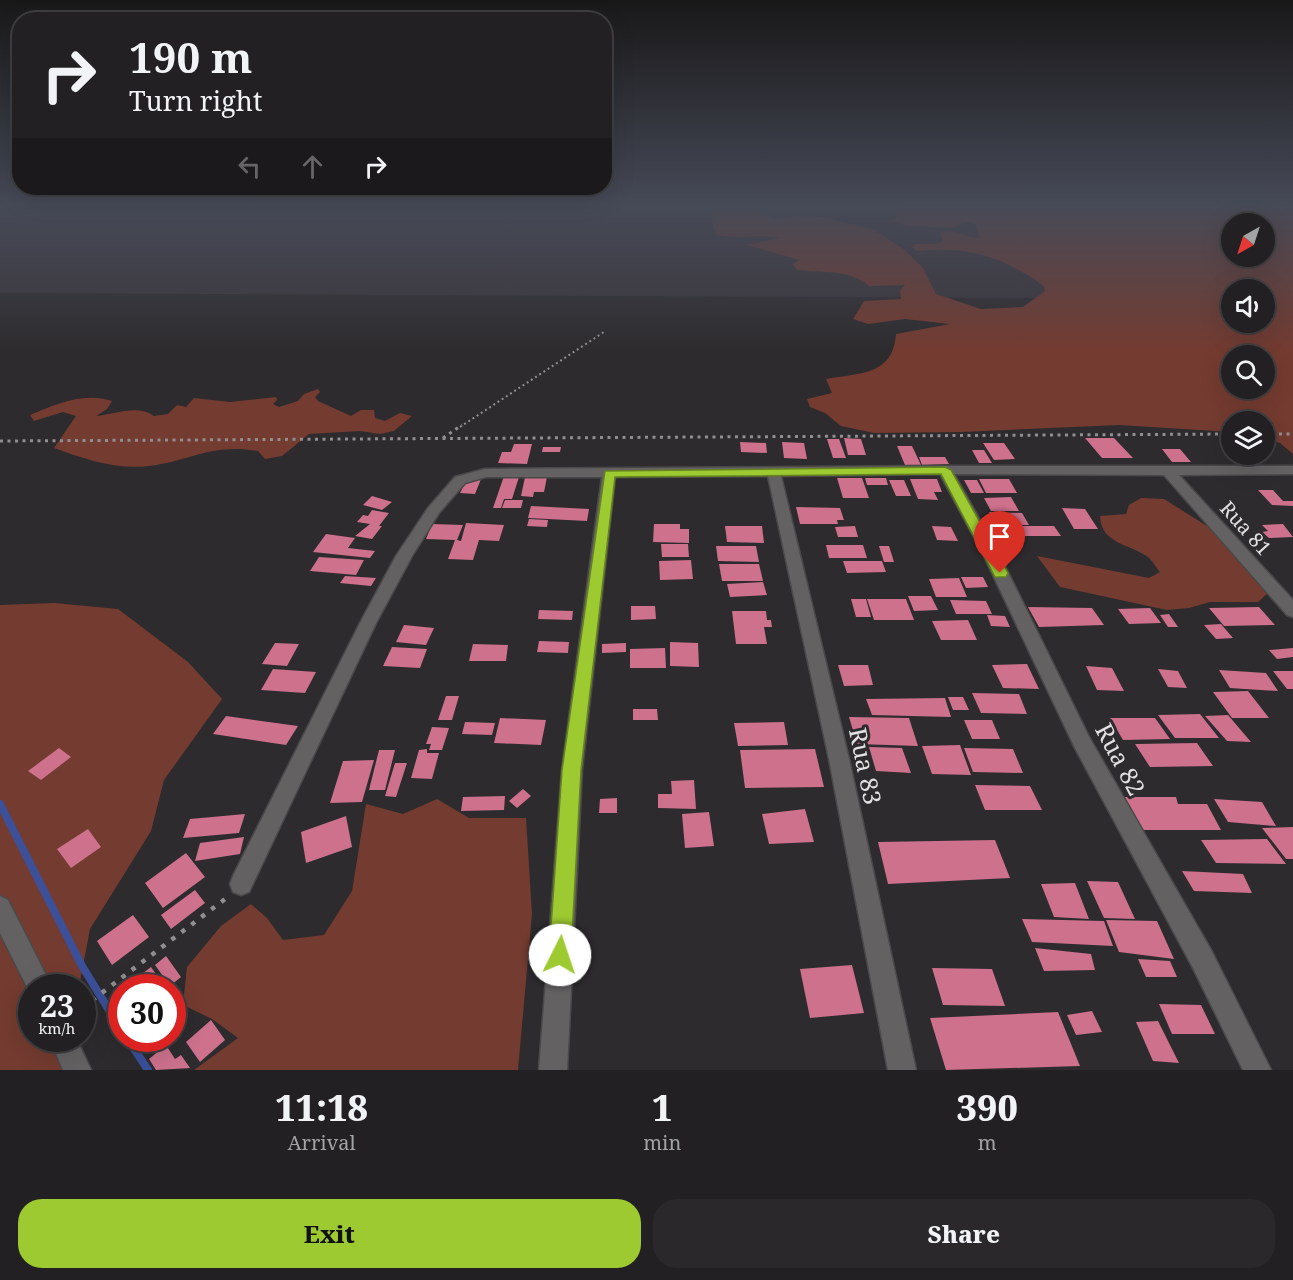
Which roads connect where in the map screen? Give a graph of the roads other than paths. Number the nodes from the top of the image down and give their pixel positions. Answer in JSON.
{"nodes":[{"id":1,"x":945,"y":470,"type":"junction"},
{"id":2,"x":1293,"y":471,"type":"edge"},
{"id":3,"x":609,"y":473,"type":"junction"},
{"id":4,"x":774,"y":473,"type":"junction"},
{"id":5,"x":1169,"y":473,"type":"junction"},
{"id":6,"x":1293,"y":611,"type":"edge"},
{"id":7,"x":241,"y":884,"type":"road end"},
{"id":8,"x":0,"y":908,"type":"edge"},
{"id":9,"x":33,"y":974,"type":"edge"},
{"id":10,"x":69,"y":1052,"type":"edge"},
{"id":11,"x":77,"y":1070,"type":"edge"},
{"id":12,"x":553,"y":1070,"type":"edge"},
{"id":13,"x":902,"y":1070,"type":"edge"},
{"id":14,"x":1257,"y":1070,"type":"edge"}],
"edges":[{"from":1,"to":4,"type":"street"},
{"from":1,"to":5,"type":"street"},
{"from":1,"to":14,"type":"street","name":"Rua 82"},
{"from":2,"to":5,"type":"street"},
{"from":3,"to":4,"type":"street"},
{"from":3,"to":7,"type":"street"},
{"from":3,"to":12,"type":"street"},
{"from":4,"to":13,"type":"street","name":"Rua 83"},
{"from":5,"to":6,"type":"street","name":"Rua 81"},
{"from":8,"to":9,"type":"street"},
{"from":10,"to":11,"type":"street"}]}
